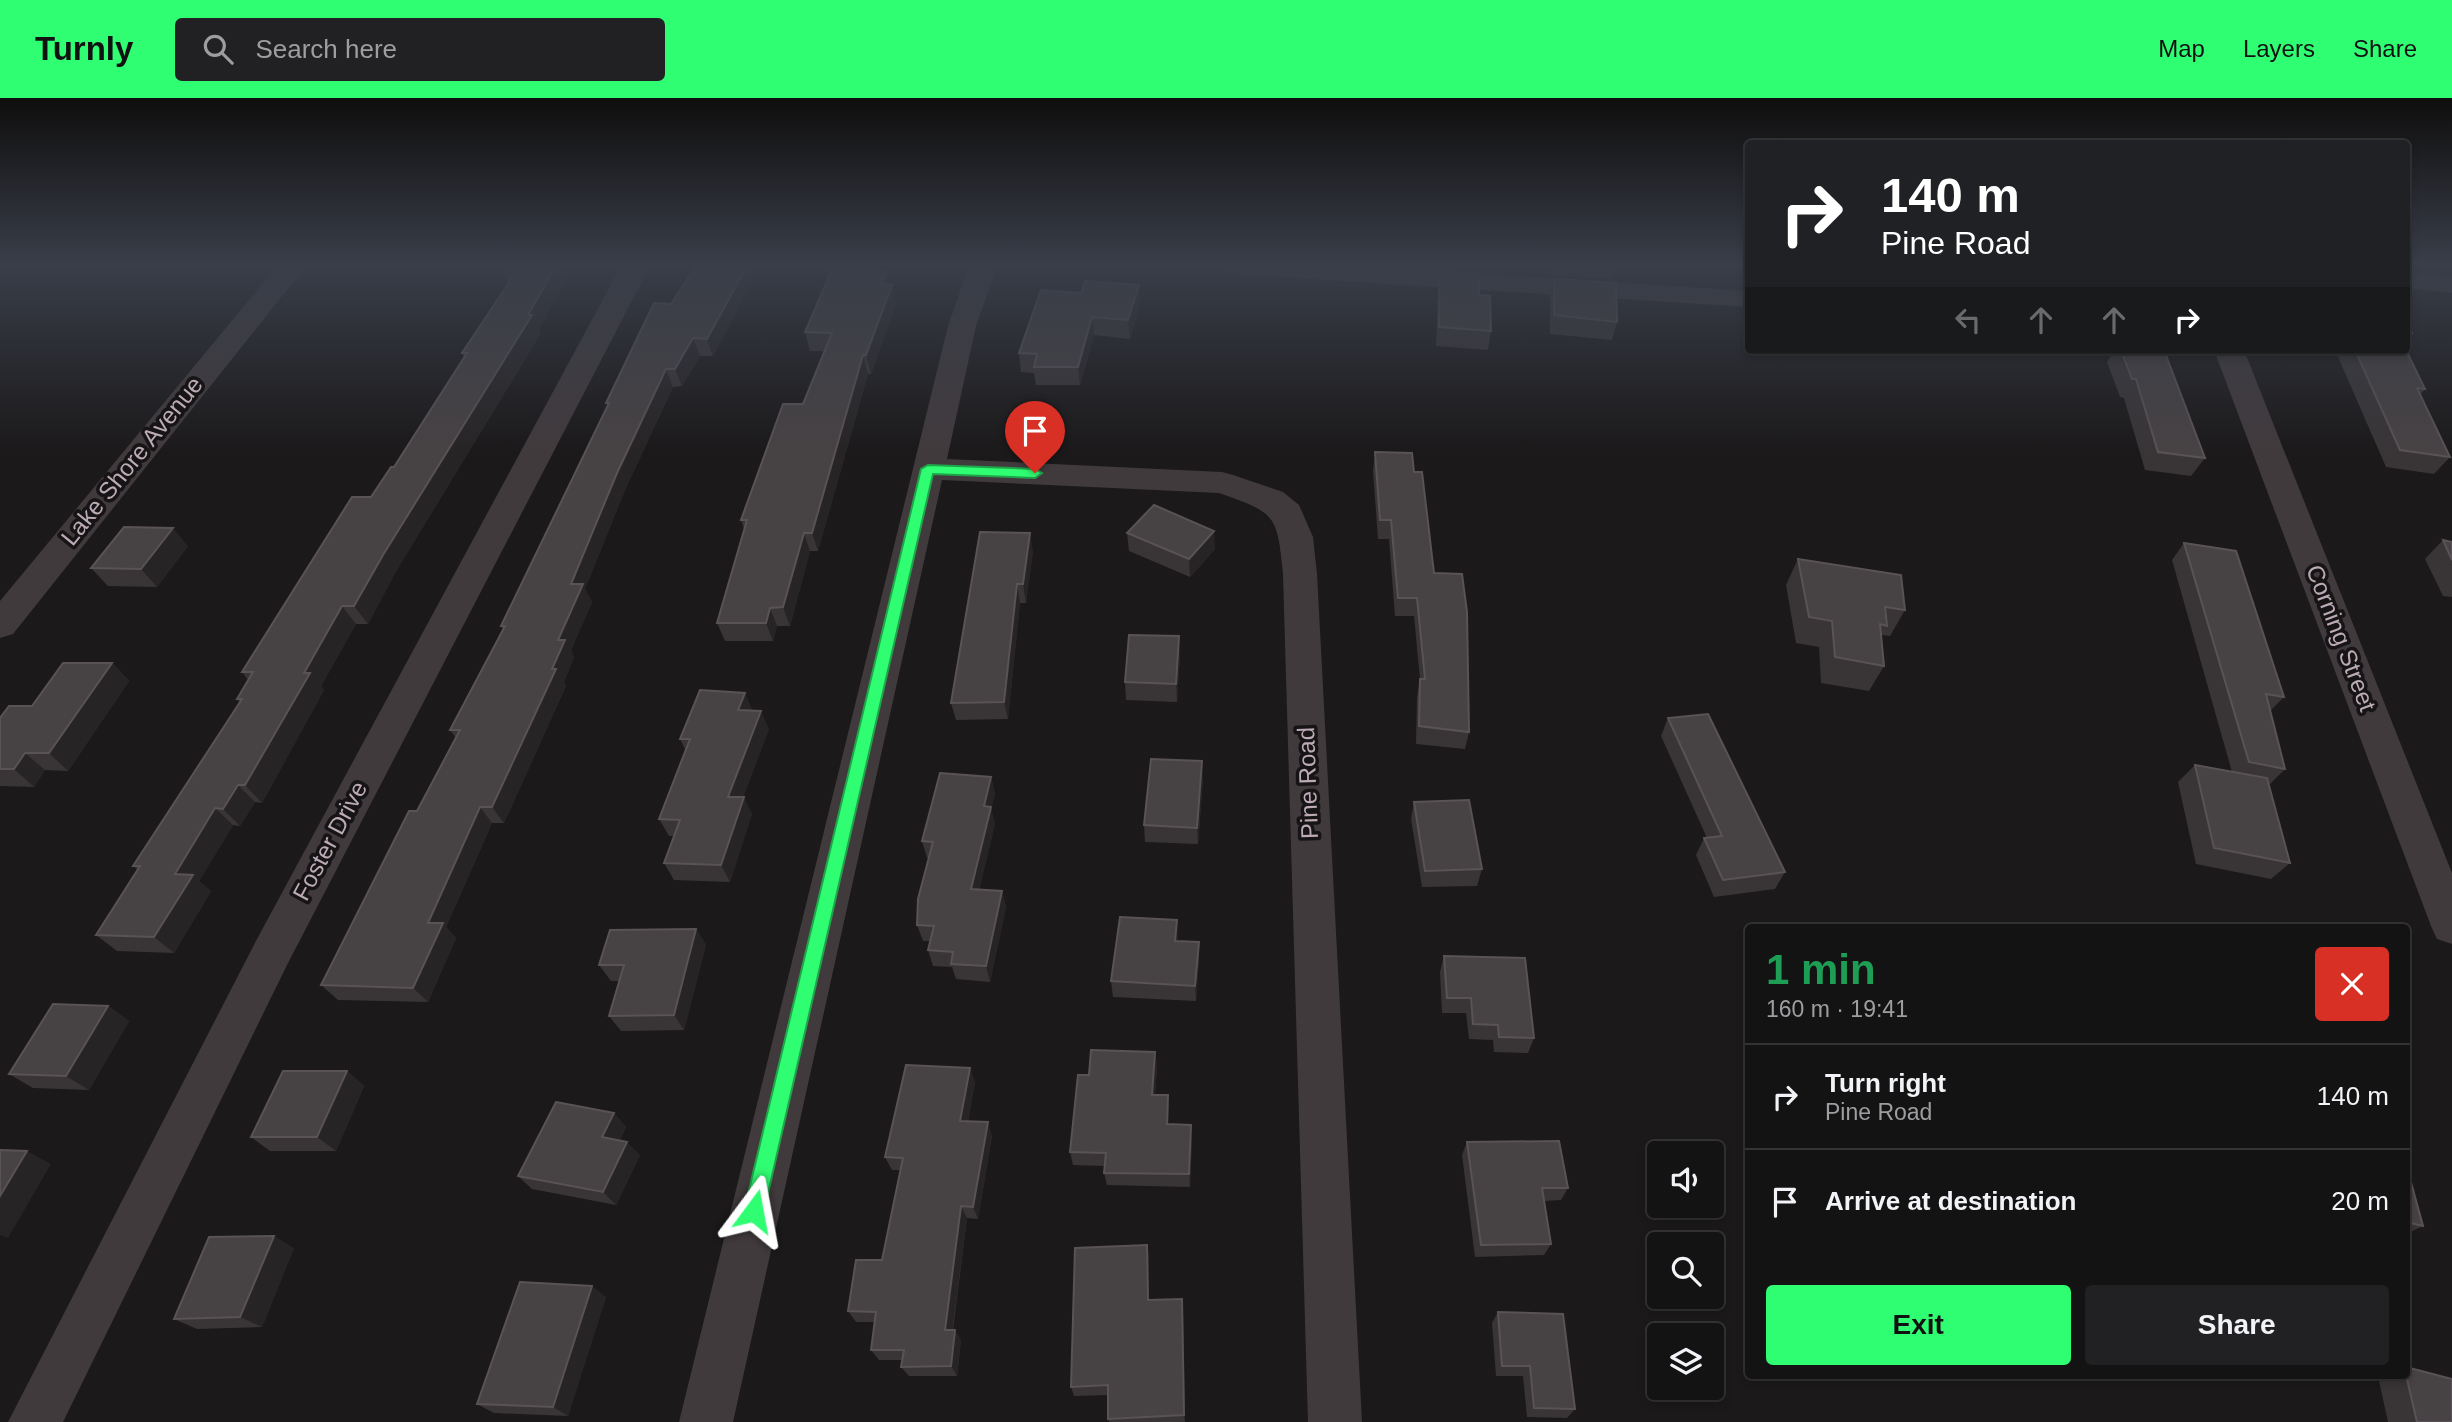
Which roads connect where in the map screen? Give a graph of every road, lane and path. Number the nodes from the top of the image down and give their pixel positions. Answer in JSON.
{"nodes":[{"id":1,"x":241,"y":328,"type":"edge"},
{"id":2,"x":601,"y":328,"type":"edge"},
{"id":3,"x":962,"y":328,"type":"edge"},
{"id":4,"x":2231,"y":354,"type":"edge"},
{"id":5,"x":928,"y":469,"type":"junction"},
{"id":6,"x":0,"y":625,"type":"edge"},
{"id":7,"x":2452,"y":926,"type":"edge"},
{"id":8,"x":35,"y":1422,"type":"edge"},
{"id":9,"x":706,"y":1422,"type":"edge"},
{"id":10,"x":1335,"y":1422,"type":"edge"}],
"edges":[{"from":1,"to":6,"type":"street","name":"Lake Shore Avenue"},
{"from":2,"to":8,"type":"street","name":"Foster Drive"},
{"from":3,"to":5,"type":"street"},
{"from":4,"to":7,"type":"street","name":"Corning Street"},
{"from":5,"to":9,"type":"street"},
{"from":5,"to":10,"type":"street","name":"Pine Road"}]}
